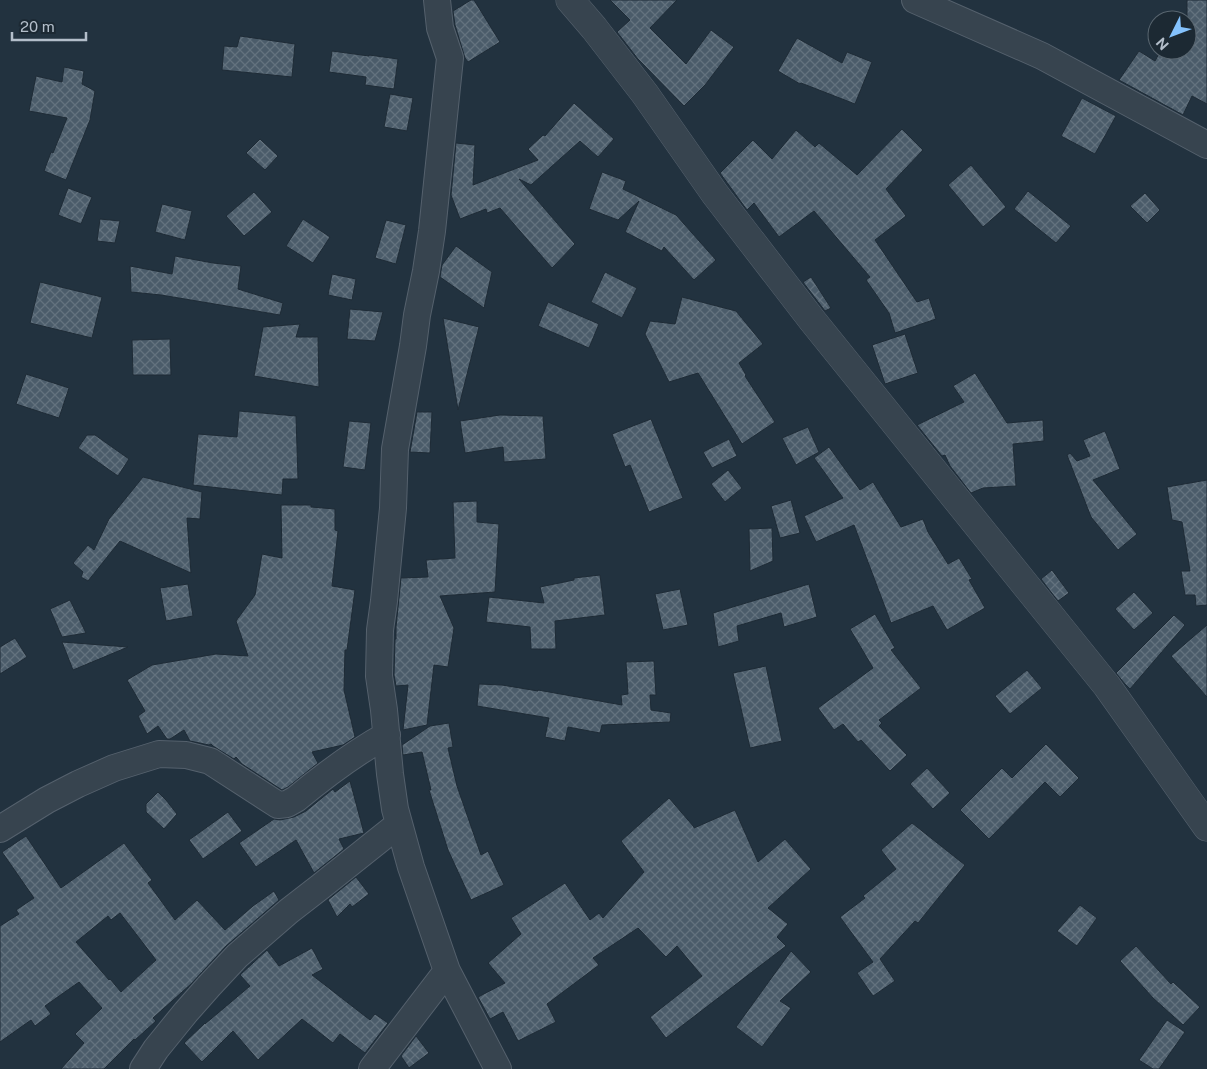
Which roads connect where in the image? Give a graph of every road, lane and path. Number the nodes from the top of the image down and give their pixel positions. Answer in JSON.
{"nodes":[{"id":1,"x":437,"y":0,"type":"edge"},
{"id":2,"x":570,"y":0,"type":"edge"},
{"id":3,"x":915,"y":0,"type":"edge"},
{"id":4,"x":1207,"y":145,"type":"edge"},
{"id":5,"x":387,"y":735,"type":"junction"},
{"id":6,"x":399,"y":824,"type":"junction"},
{"id":7,"x":1207,"y":827,"type":"edge"},
{"id":8,"x":0,"y":828,"type":"edge"},
{"id":9,"x":447,"y":971,"type":"junction"},
{"id":10,"x":143,"y":1069,"type":"edge"},
{"id":11,"x":372,"y":1069,"type":"edge"},
{"id":12,"x":498,"y":1069,"type":"edge"}],
"edges":[{"from":1,"to":5,"type":"street"},
{"from":2,"to":7,"type":"street"},
{"from":3,"to":4,"type":"street"},
{"from":5,"to":6,"type":"street"},
{"from":5,"to":8,"type":"street"},
{"from":6,"to":9,"type":"street"},
{"from":6,"to":10,"type":"street"},
{"from":9,"to":11,"type":"street"},
{"from":9,"to":12,"type":"street"}]}
